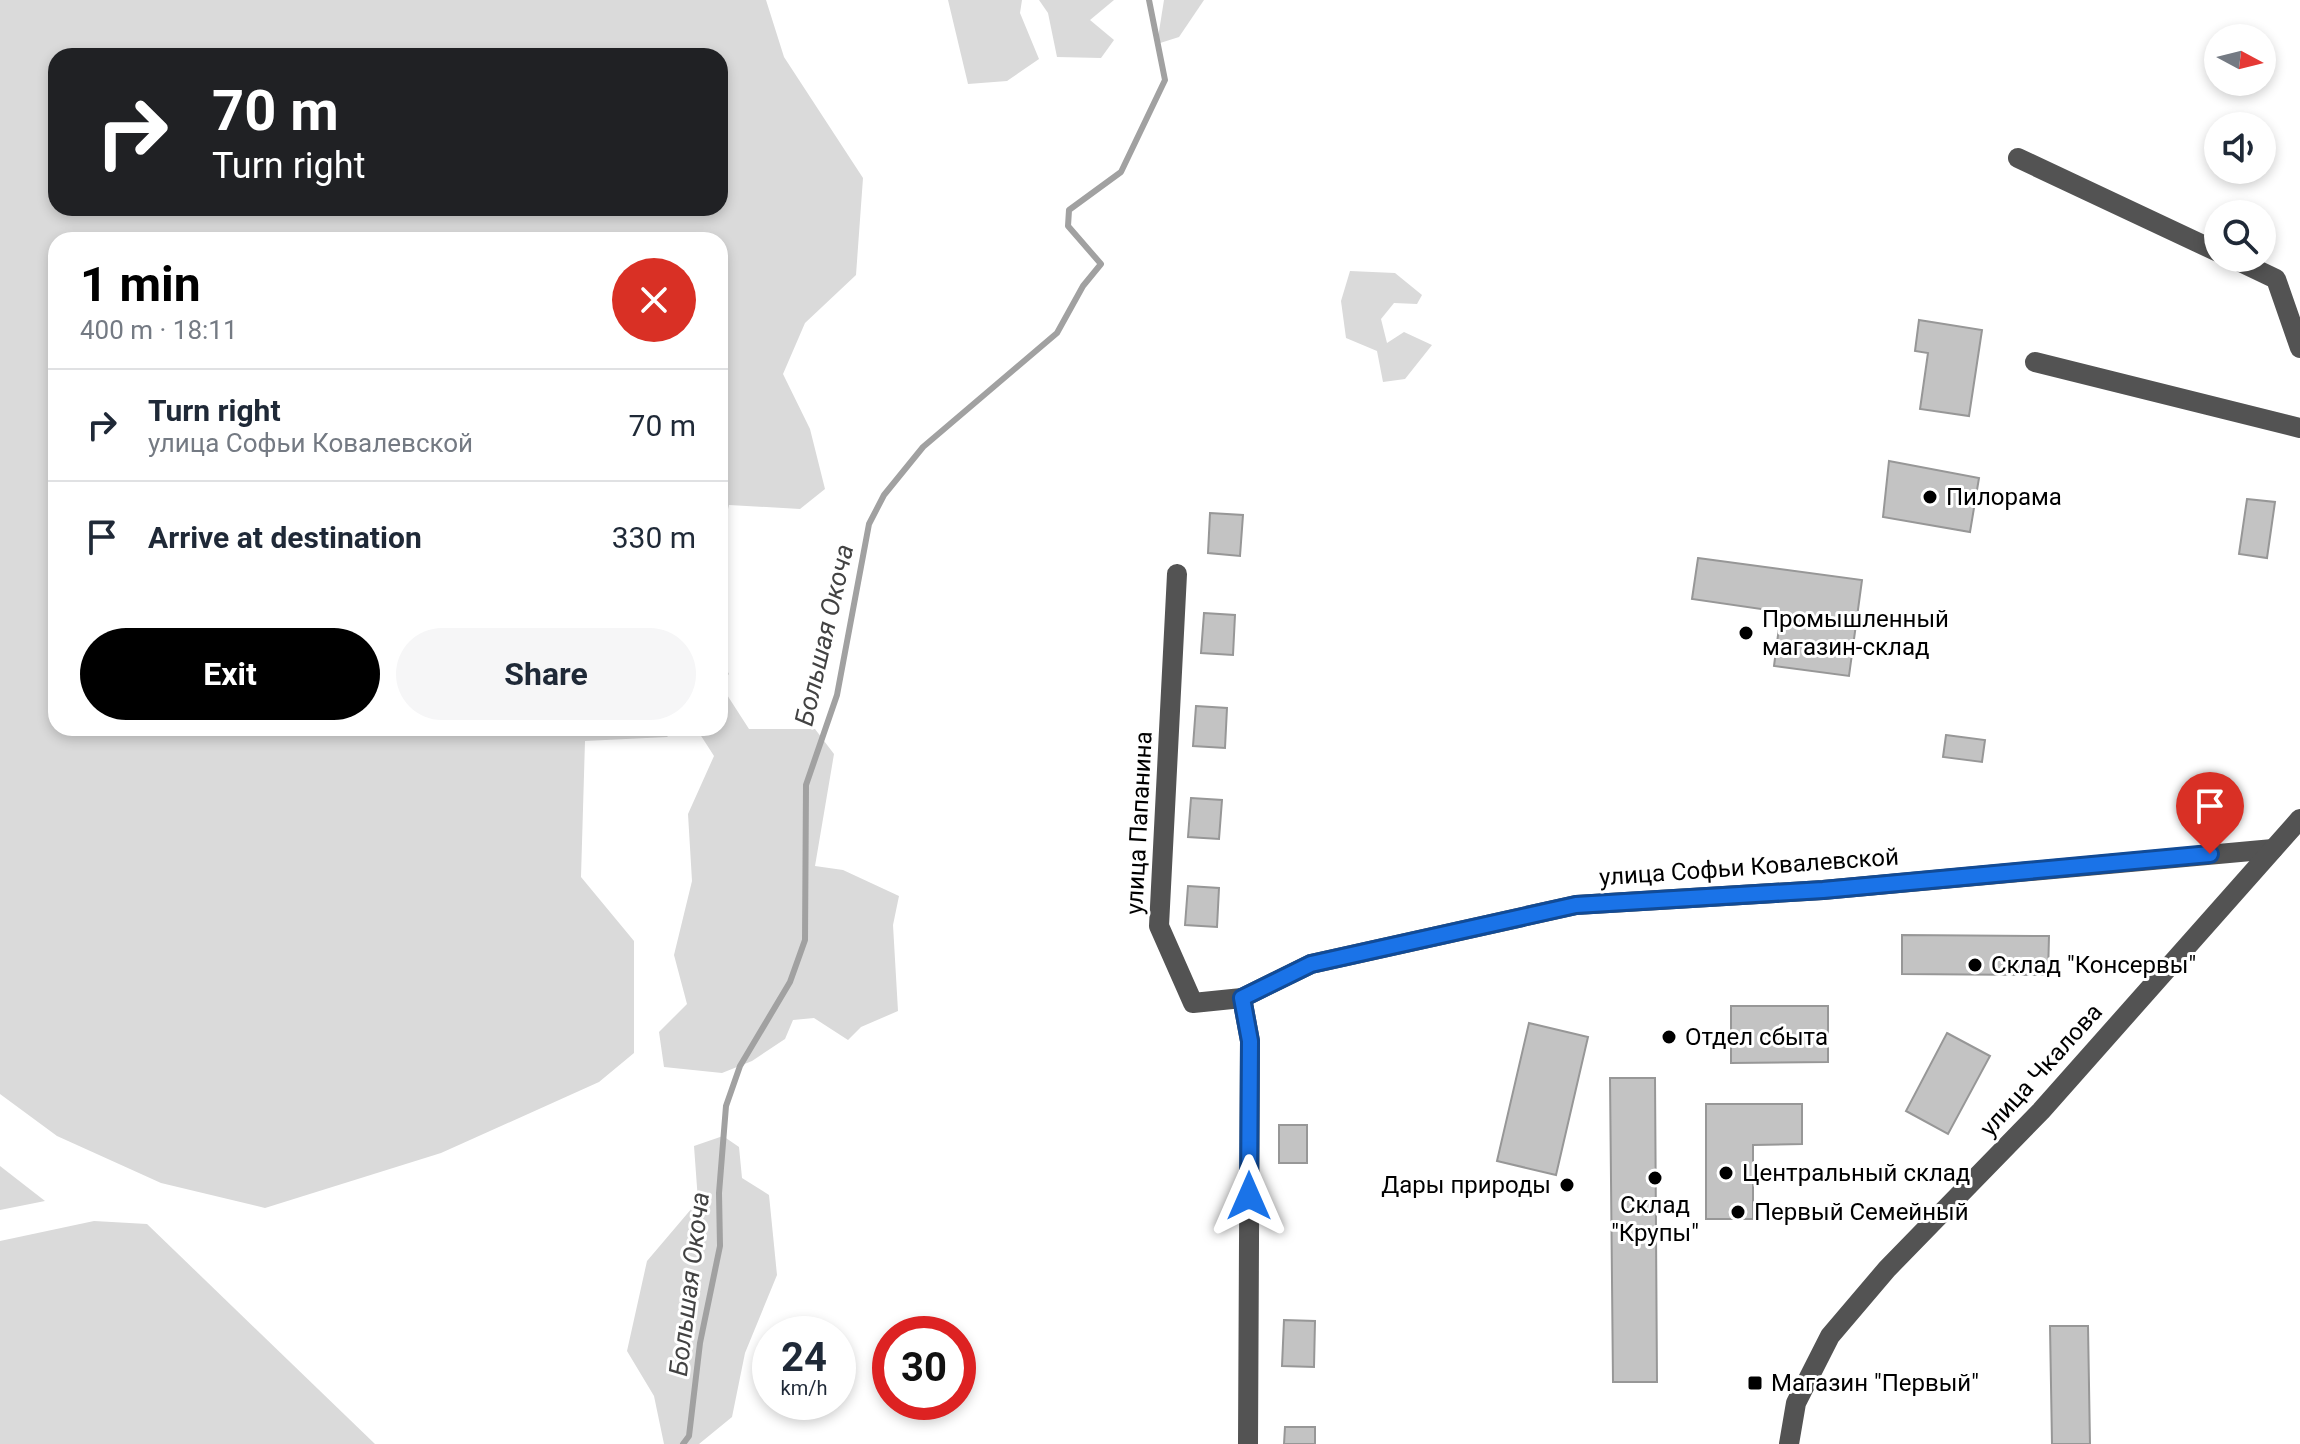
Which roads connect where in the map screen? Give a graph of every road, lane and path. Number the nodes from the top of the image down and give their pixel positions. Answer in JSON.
{"nodes":[{"id":1,"x":2018,"y":158,"type":"dead end"},
{"id":2,"x":2204,"y":245,"type":"edge"},
{"id":3,"x":2261,"y":272,"type":"edge"},
{"id":4,"x":2300,"y":348,"type":"edge"},
{"id":5,"x":2035,"y":362,"type":"dead end"},
{"id":6,"x":2300,"y":428,"type":"edge"},
{"id":7,"x":1177,"y":574,"type":"dead end"},
{"id":8,"x":2300,"y":819,"type":"edge"},
{"id":9,"x":2273,"y":849,"type":"junction"},
{"id":10,"x":1242,"y":998,"type":"junction"},
{"id":11,"x":1248,"y":1444,"type":"edge"},
{"id":12,"x":1789,"y":1444,"type":"edge"}],
"edges":[{"from":1,"to":2,"type":"street"},
{"from":3,"to":4,"type":"street"},
{"from":5,"to":6,"type":"street"},
{"from":7,"to":10,"type":"street","name":"улица Папанина"},
{"from":8,"to":9,"type":"street","name":"улица Чкалова"},
{"from":9,"to":10,"type":"street","name":"улица Софьи Ковалевской"},
{"from":9,"to":12,"type":"street","name":"улица Чкалова"},
{"from":10,"to":11,"type":"street"}]}
